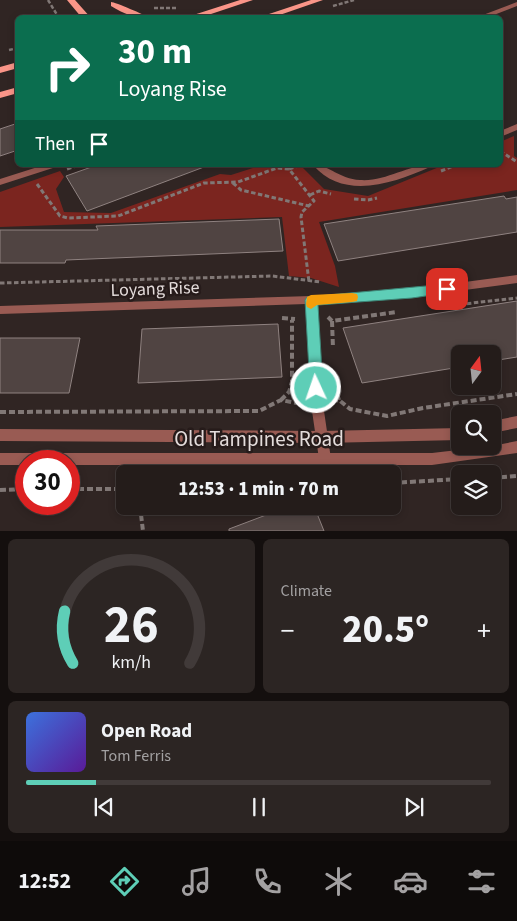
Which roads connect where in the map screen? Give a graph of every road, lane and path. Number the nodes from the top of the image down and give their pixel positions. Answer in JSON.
{"nodes":[{"id":1,"x":48,"y":0,"type":"edge"},
{"id":2,"x":71,"y":0,"type":"edge"},
{"id":3,"x":250,"y":0,"type":"edge"},
{"id":4,"x":319,"y":0,"type":"edge"},
{"id":5,"x":112,"y":2,"type":"edge"},
{"id":6,"x":517,"y":4,"type":"edge"},
{"id":7,"x":185,"y":6,"type":"dead end"},
{"id":8,"x":58,"y":15,"type":"edge"},
{"id":9,"x":74,"y":15,"type":"edge"},
{"id":10,"x":84,"y":15,"type":"edge"},
{"id":11,"x":123,"y":15,"type":"edge"},
{"id":12,"x":137,"y":15,"type":"edge"},
{"id":13,"x":144,"y":15,"type":"edge"},
{"id":14,"x":195,"y":15,"type":"edge"},
{"id":15,"x":271,"y":15,"type":"edge"},
{"id":16,"x":486,"y":15,"type":"edge"},
{"id":17,"x":15,"y":66,"type":"edge"},
{"id":18,"x":0,"y":70,"type":"edge"},
{"id":19,"x":15,"y":91,"type":"edge"},
{"id":20,"x":0,"y":95,"type":"edge"},
{"id":21,"x":517,"y":126,"type":"edge"},
{"id":22,"x":503,"y":133,"type":"edge"},
{"id":23,"x":503,"y":153,"type":"edge"},
{"id":24,"x":517,"y":162,"type":"edge"},
{"id":25,"x":47,"y":167,"type":"edge"},
{"id":26,"x":295,"y":167,"type":"edge"},
{"id":27,"x":320,"y":167,"type":"edge"},
{"id":28,"x":421,"y":167,"type":"edge"},
{"id":29,"x":289,"y":169,"type":"junction"},
{"id":30,"x":32,"y":172,"type":"junction"},
{"id":31,"x":0,"y":182,"type":"edge"},
{"id":32,"x":233,"y":183,"type":"junction"},
{"id":33,"x":310,"y":206,"type":"junction"},
{"id":34,"x":517,"y":279,"type":"edge"},
{"id":35,"x":309,"y":281,"type":"junction"},
{"id":36,"x":322,"y":282,"type":"dead end"},
{"id":37,"x":0,"y":283,"type":"edge"},
{"id":38,"x":311,"y":300,"type":"junction"},
{"id":39,"x":0,"y":310,"type":"edge"},
{"id":40,"x":292,"y":320,"type":"dead end"},
{"id":41,"x":517,"y":394,"type":"edge"},
{"id":42,"x":281,"y":400,"type":"junction"},
{"id":43,"x":316,"y":404,"type":"junction"},
{"id":44,"x":0,"y":412,"type":"edge"},
{"id":45,"x":517,"y":422,"type":"edge"},
{"id":46,"x":501,"y":425,"type":"edge"},
{"id":47,"x":451,"y":434,"type":"edge"},
{"id":48,"x":0,"y":435,"type":"edge"},
{"id":49,"x":322,"y":437,"type":"junction"},
{"id":50,"x":517,"y":447,"type":"edge"},
{"id":51,"x":0,"y":459,"type":"edge"},
{"id":52,"x":325,"y":459,"type":"junction"},
{"id":53,"x":517,"y":476,"type":"edge"},
{"id":54,"x":501,"y":477,"type":"edge"},
{"id":55,"x":451,"y":480,"type":"edge"},
{"id":56,"x":401,"y":482,"type":"edge"},
{"id":57,"x":80,"y":489,"type":"edge"},
{"id":58,"x":116,"y":489,"type":"edge"},
{"id":59,"x":0,"y":490,"type":"edge"},
{"id":60,"x":15,"y":490,"type":"edge"},
{"id":61,"x":141,"y":515,"type":"edge"},
{"id":62,"x":143,"y":531,"type":"edge"}],
"edges":[{"from":1,"to":8,"type":"path"},
{"from":2,"to":9,"type":"main road"},
{"from":2,"to":10,"type":"main road"},
{"from":3,"to":14,"type":"main road"},
{"from":4,"to":15,"type":"main road"},
{"from":5,"to":11,"type":"main road"},
{"from":5,"to":12,"type":"main road"},
{"from":6,"to":16,"type":"street"},
{"from":7,"to":13,"type":"path"},
{"from":17,"to":18,"type":"main road"},
{"from":19,"to":20,"type":"main road"},
{"from":21,"to":22,"type":"street"},
{"from":23,"to":24,"type":"path"},
{"from":25,"to":30,"type":"street"},
{"from":26,"to":29,"type":"path"},
{"from":27,"to":28,"type":"street"},
{"from":29,"to":32,"type":"path"},
{"from":29,"to":33,"type":"path"},
{"from":30,"to":31,"type":"street"},
{"from":30,"to":32,"type":"path"},
{"from":32,"to":33,"type":"path"},
{"from":33,"to":35,"type":"path"},
{"from":34,"to":38,"type":"street","name":"Loyang Rise"},
{"from":35,"to":36,"type":"path"},
{"from":35,"to":37,"type":"path"},
{"from":35,"to":38,"type":"path"},
{"from":38,"to":39,"type":"street","name":"Loyang Rise"},
{"from":38,"to":43,"type":"street"},
{"from":40,"to":42,"type":"path"},
{"from":41,"to":43,"type":"path"},
{"from":42,"to":43,"type":"path"},
{"from":42,"to":44,"type":"path"},
{"from":43,"to":49,"type":"street"},
{"from":45,"to":46,"type":"street"},
{"from":47,"to":49,"type":"street","name":"Old Tampines Road"},
{"from":48,"to":49,"type":"street","name":"Old Tampines Road"},
{"from":49,"to":52,"type":"street"},
{"from":50,"to":52,"type":"street","name":"Old Tampines Road"},
{"from":51,"to":52,"type":"street","name":"Old Tampines Road"},
{"from":53,"to":54,"type":"path"},
{"from":55,"to":56,"type":"path"},
{"from":57,"to":58,"type":"path"},
{"from":59,"to":60,"type":"path"},
{"from":61,"to":62,"type":"path"}]}
